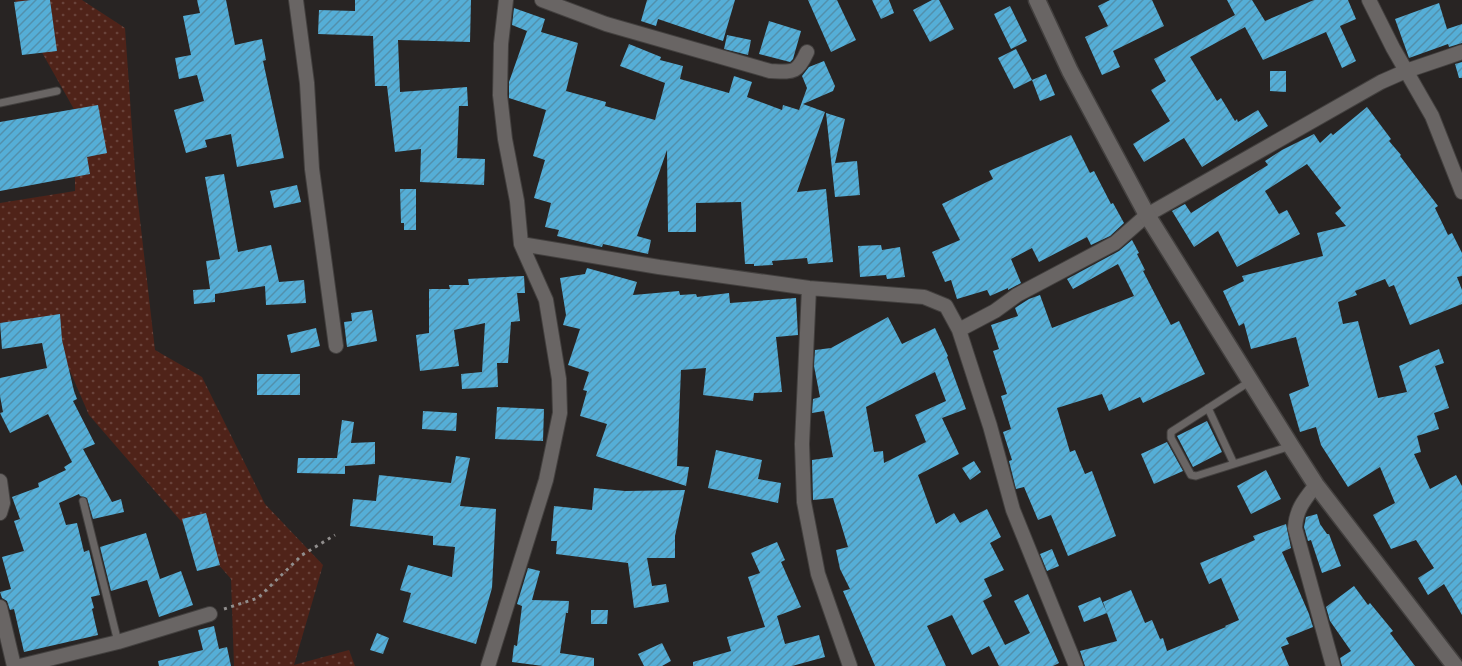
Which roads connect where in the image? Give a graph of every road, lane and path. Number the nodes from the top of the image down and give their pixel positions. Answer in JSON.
{"nodes":[{"id":1,"x":296,"y":0,"type":"edge"},
{"id":2,"x":506,"y":0,"type":"edge"},
{"id":3,"x":542,"y":0,"type":"edge"},
{"id":4,"x":1037,"y":0,"type":"edge"},
{"id":5,"x":1369,"y":0,"type":"edge"},
{"id":6,"x":807,"y":51,"type":"dead end"},
{"id":7,"x":1462,"y":52,"type":"edge"},
{"id":8,"x":1406,"y":70,"type":"junction"},
{"id":9,"x":57,"y":91,"type":"dead end"},
{"id":10,"x":0,"y":103,"type":"edge"},
{"id":11,"x":1462,"y":192,"type":"edge"},
{"id":12,"x":1147,"y":215,"type":"junction"},
{"id":13,"x":521,"y":244,"type":"junction"},
{"id":14,"x":809,"y":288,"type":"junction"},
{"id":15,"x":958,"y":330,"type":"junction"},
{"id":16,"x":336,"y":346,"type":"dead end"},
{"id":17,"x":1251,"y":381,"type":"junction"},
{"id":18,"x":1208,"y":408,"type":"junction"},
{"id":19,"x":1291,"y":446,"type":"junction"},
{"id":20,"x":1234,"y":464,"type":"junction"},
{"id":21,"x":0,"y":481,"type":"edge"},
{"id":22,"x":1316,"y":485,"type":"junction"},
{"id":23,"x":83,"y":501,"type":"dead end"},
{"id":24,"x":0,"y":513,"type":"edge"},
{"id":25,"x":335,"y":535,"type":"dead end"},
{"id":26,"x":0,"y":607,"type":"edge"},
{"id":27,"x":210,"y":614,"type":"joint"},
{"id":28,"x":118,"y":642,"type":"junction"},
{"id":29,"x":14,"y":666,"type":"edge"},
{"id":30,"x":20,"y":666,"type":"edge"},
{"id":31,"x":488,"y":666,"type":"edge"},
{"id":32,"x":850,"y":666,"type":"edge"},
{"id":33,"x":1076,"y":666,"type":"edge"},
{"id":34,"x":1333,"y":666,"type":"edge"},
{"id":35,"x":1455,"y":666,"type":"edge"}],
"edges":[{"from":1,"to":16,"type":"street"},
{"from":2,"to":13,"type":"street"},
{"from":3,"to":6,"type":"street"},
{"from":4,"to":12,"type":"street"},
{"from":5,"to":8,"type":"street"},
{"from":7,"to":8,"type":"street"},
{"from":8,"to":11,"type":"street"},
{"from":8,"to":12,"type":"street"},
{"from":9,"to":10,"type":"lane"},
{"from":12,"to":15,"type":"street"},
{"from":12,"to":17,"type":"street"},
{"from":13,"to":14,"type":"street"},
{"from":13,"to":31,"type":"street"},
{"from":14,"to":15,"type":"street"},
{"from":14,"to":32,"type":"street"},
{"from":15,"to":33,"type":"street"},
{"from":17,"to":18,"type":"lane"},
{"from":17,"to":19,"type":"street"},
{"from":18,"to":20,"type":"lane"},
{"from":18,"to":20,"type":"lane"},
{"from":19,"to":20,"type":"lane"},
{"from":19,"to":22,"type":"street"},
{"from":21,"to":24,"type":"street"},
{"from":22,"to":34,"type":"street"},
{"from":22,"to":35,"type":"street"},
{"from":23,"to":28,"type":"lane"},
{"from":25,"to":27,"type":"path"},
{"from":26,"to":29,"type":"street"},
{"from":27,"to":28,"type":"street"},
{"from":28,"to":30,"type":"street"}]}
